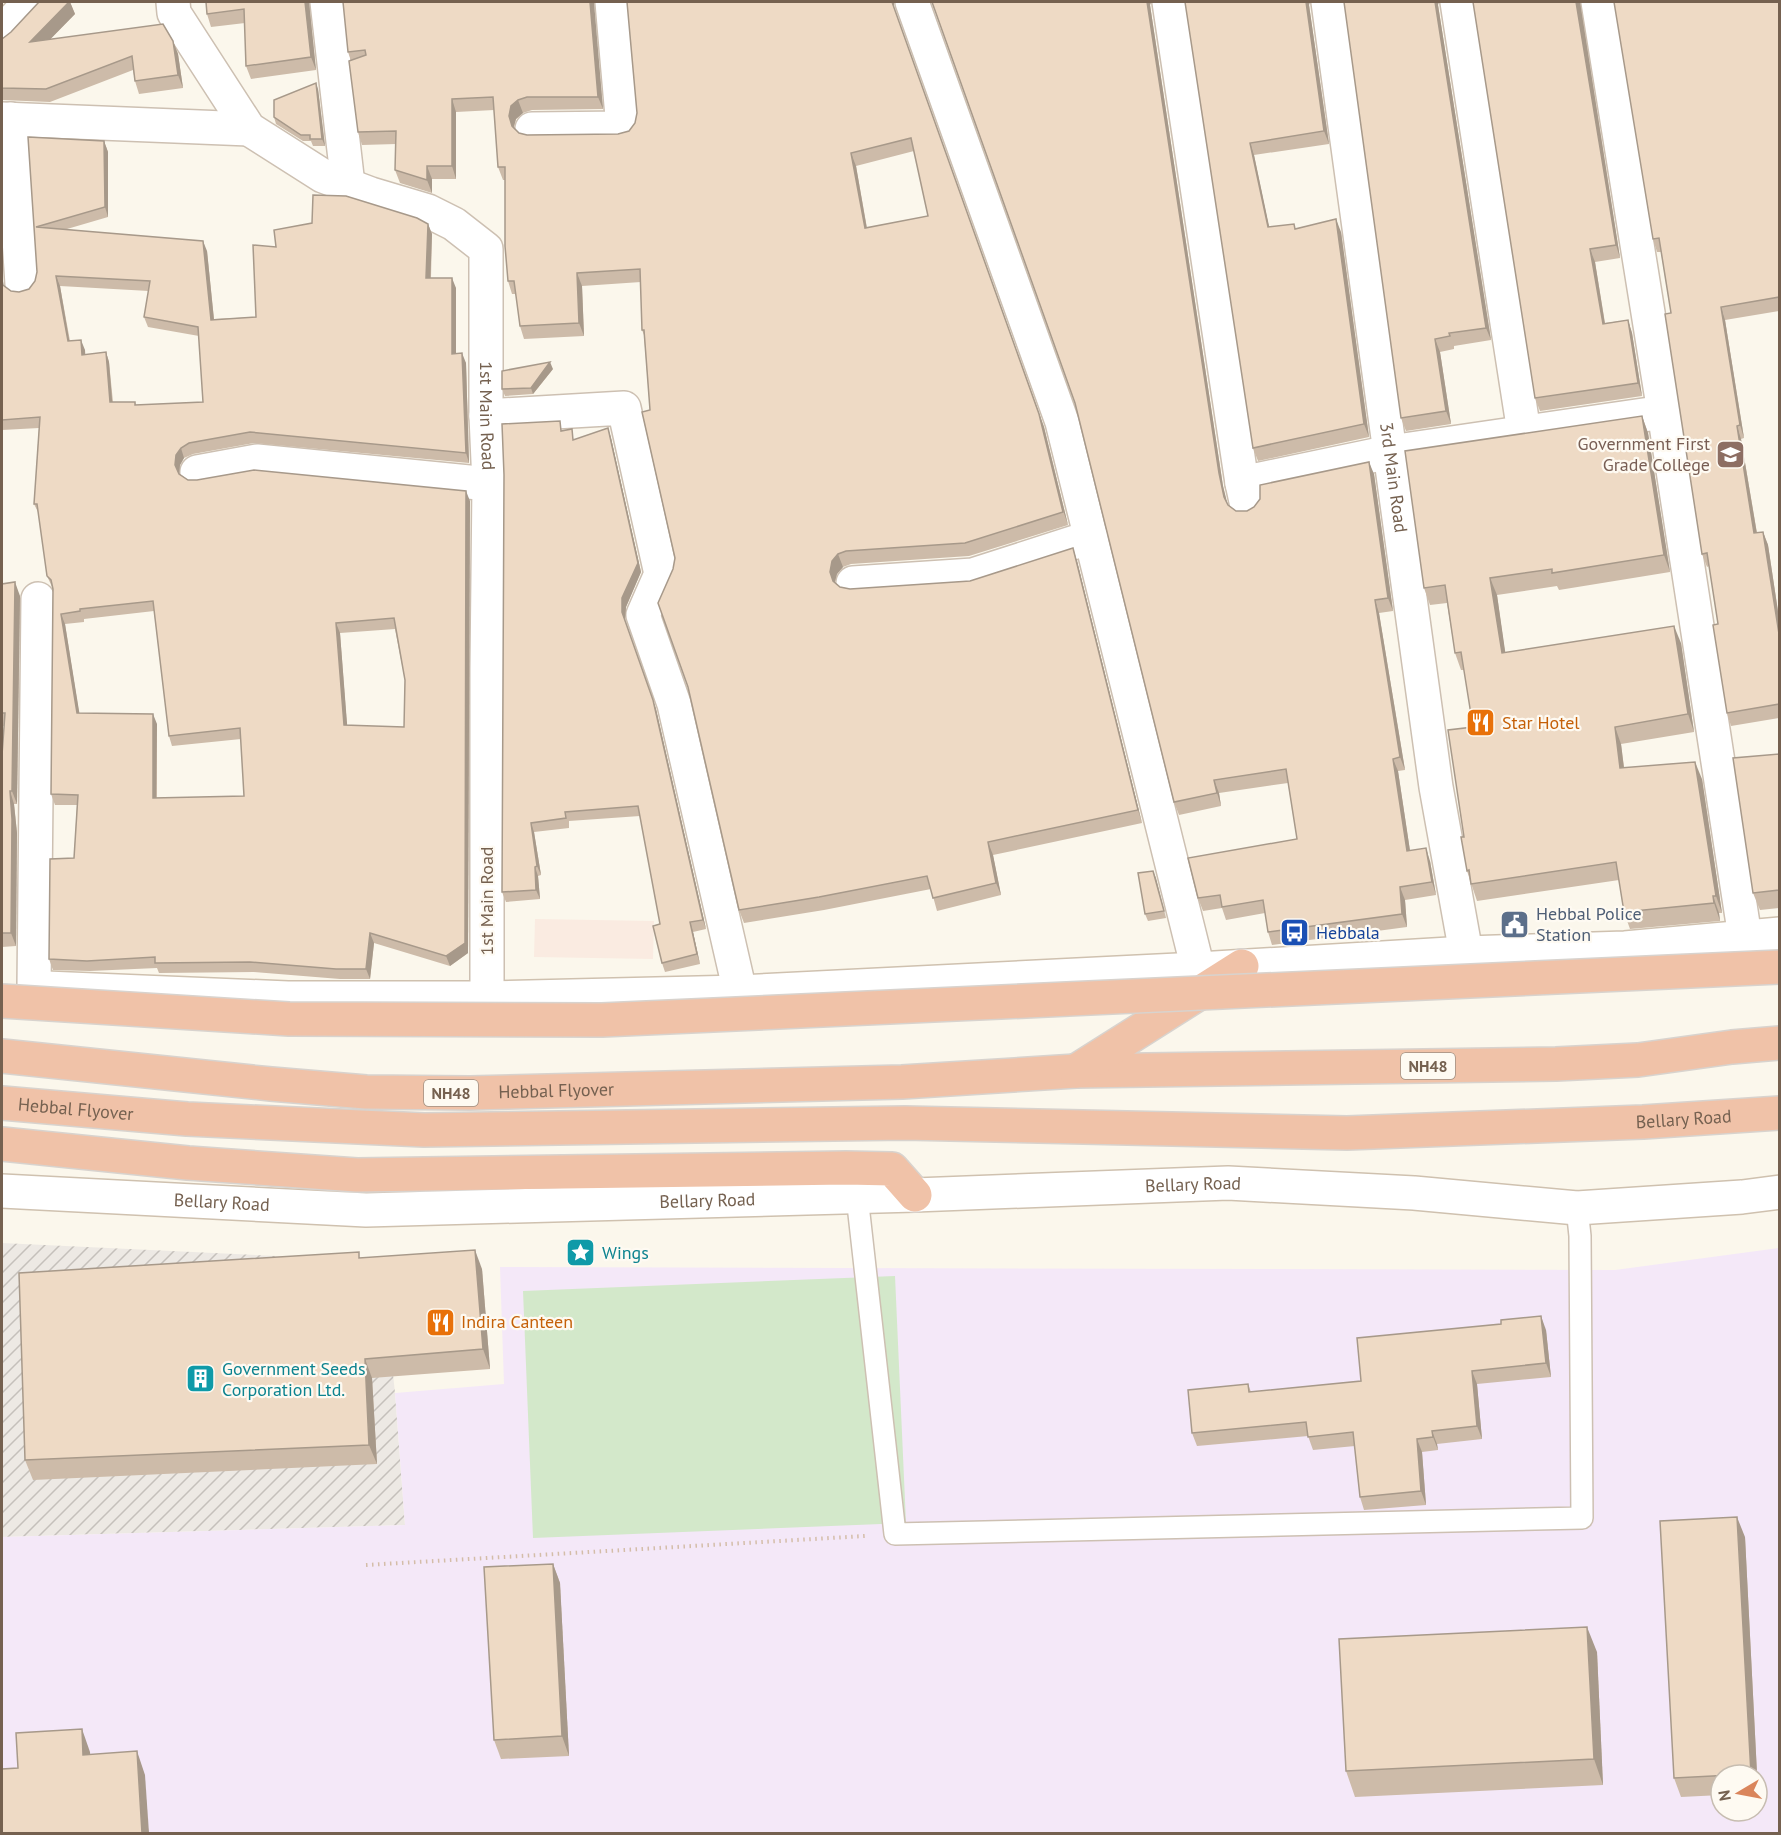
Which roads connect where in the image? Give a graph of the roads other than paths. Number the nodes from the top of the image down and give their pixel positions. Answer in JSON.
{"nodes":[{"id":1,"x":30,"y":2,"type":"edge"},
{"id":2,"x":173,"y":2,"type":"edge"},
{"id":3,"x":327,"y":2,"type":"edge"},
{"id":4,"x":612,"y":2,"type":"edge"},
{"id":5,"x":912,"y":2,"type":"edge"},
{"id":6,"x":1169,"y":2,"type":"edge"},
{"id":7,"x":1328,"y":2,"type":"edge"},
{"id":8,"x":1457,"y":2,"type":"edge"},
{"id":9,"x":1598,"y":2,"type":"edge"},
{"id":10,"x":2,"y":32,"type":"edge"},
{"id":11,"x":6,"y":119,"type":"edge"},
{"id":12,"x":249,"y":129,"type":"junction"},
{"id":13,"x":532,"y":129,"type":"dead end"},
{"id":14,"x":348,"y":185,"type":"junction"},
{"id":15,"x":22,"y":284,"type":"dead end"},
{"id":16,"x":1664,"y":412,"type":"junction"},
{"id":17,"x":486,"y":416,"type":"junction"},
{"id":18,"x":1524,"y":432,"type":"junction"},
{"id":19,"x":1390,"y":452,"type":"junction"},
{"id":20,"x":197,"y":472,"type":"dead end"},
{"id":21,"x":489,"y":484,"type":"junction"},
{"id":22,"x":1091,"y":537,"type":"junction"},
{"id":23,"x":853,"y":583,"type":"dead end"},
{"id":24,"x":38,"y":599,"type":"dead end"},
{"id":25,"x":1779,"y":934,"type":"edge"},
{"id":26,"x":1745,"y":937,"type":"junction"},
{"id":27,"x":1466,"y":953,"type":"junction"},
{"id":28,"x":1242,"y":966,"type":"junction"},
{"id":29,"x":1779,"y":967,"type":"edge"},
{"id":30,"x":1198,"y":969,"type":"junction"},
{"id":31,"x":2,"y":987,"type":"edge"},
{"id":32,"x":34,"y":988,"type":"junction"},
{"id":33,"x":740,"y":992,"type":"junction"},
{"id":34,"x":487,"y":998,"type":"junction"},
{"id":35,"x":2,"y":1001,"type":"edge"},
{"id":36,"x":1779,"y":1043,"type":"edge"},
{"id":37,"x":2,"y":1056,"type":"edge"},
{"id":38,"x":1076,"y":1071,"type":"junction"},
{"id":39,"x":2,"y":1103,"type":"edge"},
{"id":40,"x":1779,"y":1113,"type":"edge"},
{"id":41,"x":905,"y":1123,"type":"joint"},
{"id":42,"x":2,"y":1144,"type":"edge"},
{"id":43,"x":2,"y":1191,"type":"edge"},
{"id":44,"x":1779,"y":1192,"type":"edge"},
{"id":45,"x":857,"y":1196,"type":"junction"},
{"id":46,"x":915,"y":1196,"type":"junction"},
{"id":47,"x":1577,"y":1208,"type":"junction"}],
"edges":[{"from":1,"to":10,"type":"street"},
{"from":2,"to":12,"type":"street","name":"1st Main Road"},
{"from":3,"to":14,"type":"street"},
{"from":4,"to":13,"type":"street"},
{"from":5,"to":22,"type":"street"},
{"from":6,"to":19,"type":"street"},
{"from":7,"to":19,"type":"street","name":"3rd Main Road"},
{"from":8,"to":18,"type":"street"},
{"from":9,"to":16,"type":"street"},
{"from":11,"to":12,"type":"street"},
{"from":11,"to":15,"type":"street"},
{"from":12,"to":14,"type":"street","name":"1st Main Road"},
{"from":14,"to":17,"type":"street","name":"1st Main Road"},
{"from":16,"to":18,"type":"street"},
{"from":16,"to":26,"type":"street"},
{"from":17,"to":21,"type":"street","name":"1st Main Road"},
{"from":17,"to":33,"type":"street"},
{"from":18,"to":19,"type":"street"},
{"from":19,"to":27,"type":"street","name":"3rd Main Road"},
{"from":20,"to":21,"type":"street"},
{"from":21,"to":34,"type":"street","name":"1st Main Road"},
{"from":22,"to":23,"type":"street"},
{"from":22,"to":30,"type":"street"},
{"from":24,"to":32,"type":"street"},
{"from":25,"to":26,"type":"street"},
{"from":26,"to":27,"type":"street"},
{"from":27,"to":28,"type":"street"},
{"from":28,"to":30,"type":"street"},
{"from":28,"to":38,"type":"highway"},
{"from":29,"to":35,"type":"highway","bridge":true},
{"from":30,"to":33,"type":"street"},
{"from":31,"to":32,"type":"street"},
{"from":32,"to":34,"type":"street"},
{"from":33,"to":34,"type":"street"},
{"from":36,"to":38,"type":"highway","number":"NH48"},
{"from":37,"to":38,"type":"highway","name":"Hebbal Flyover","number":"NH48"},
{"from":39,"to":41,"type":"highway","name":"Hebbal Flyover"},
{"from":40,"to":41,"type":"highway","name":"Bellary Road"},
{"from":42,"to":46,"type":"highway"},
{"from":43,"to":45,"type":"street","name":"Bellary Road"},
{"from":44,"to":47,"type":"street","name":"Bellary Road"},
{"from":45,"to":46,"type":"street","name":"Bellary Road"},
{"from":45,"to":47,"type":"lane"},
{"from":46,"to":47,"type":"street","name":"Bellary Road"}]}
